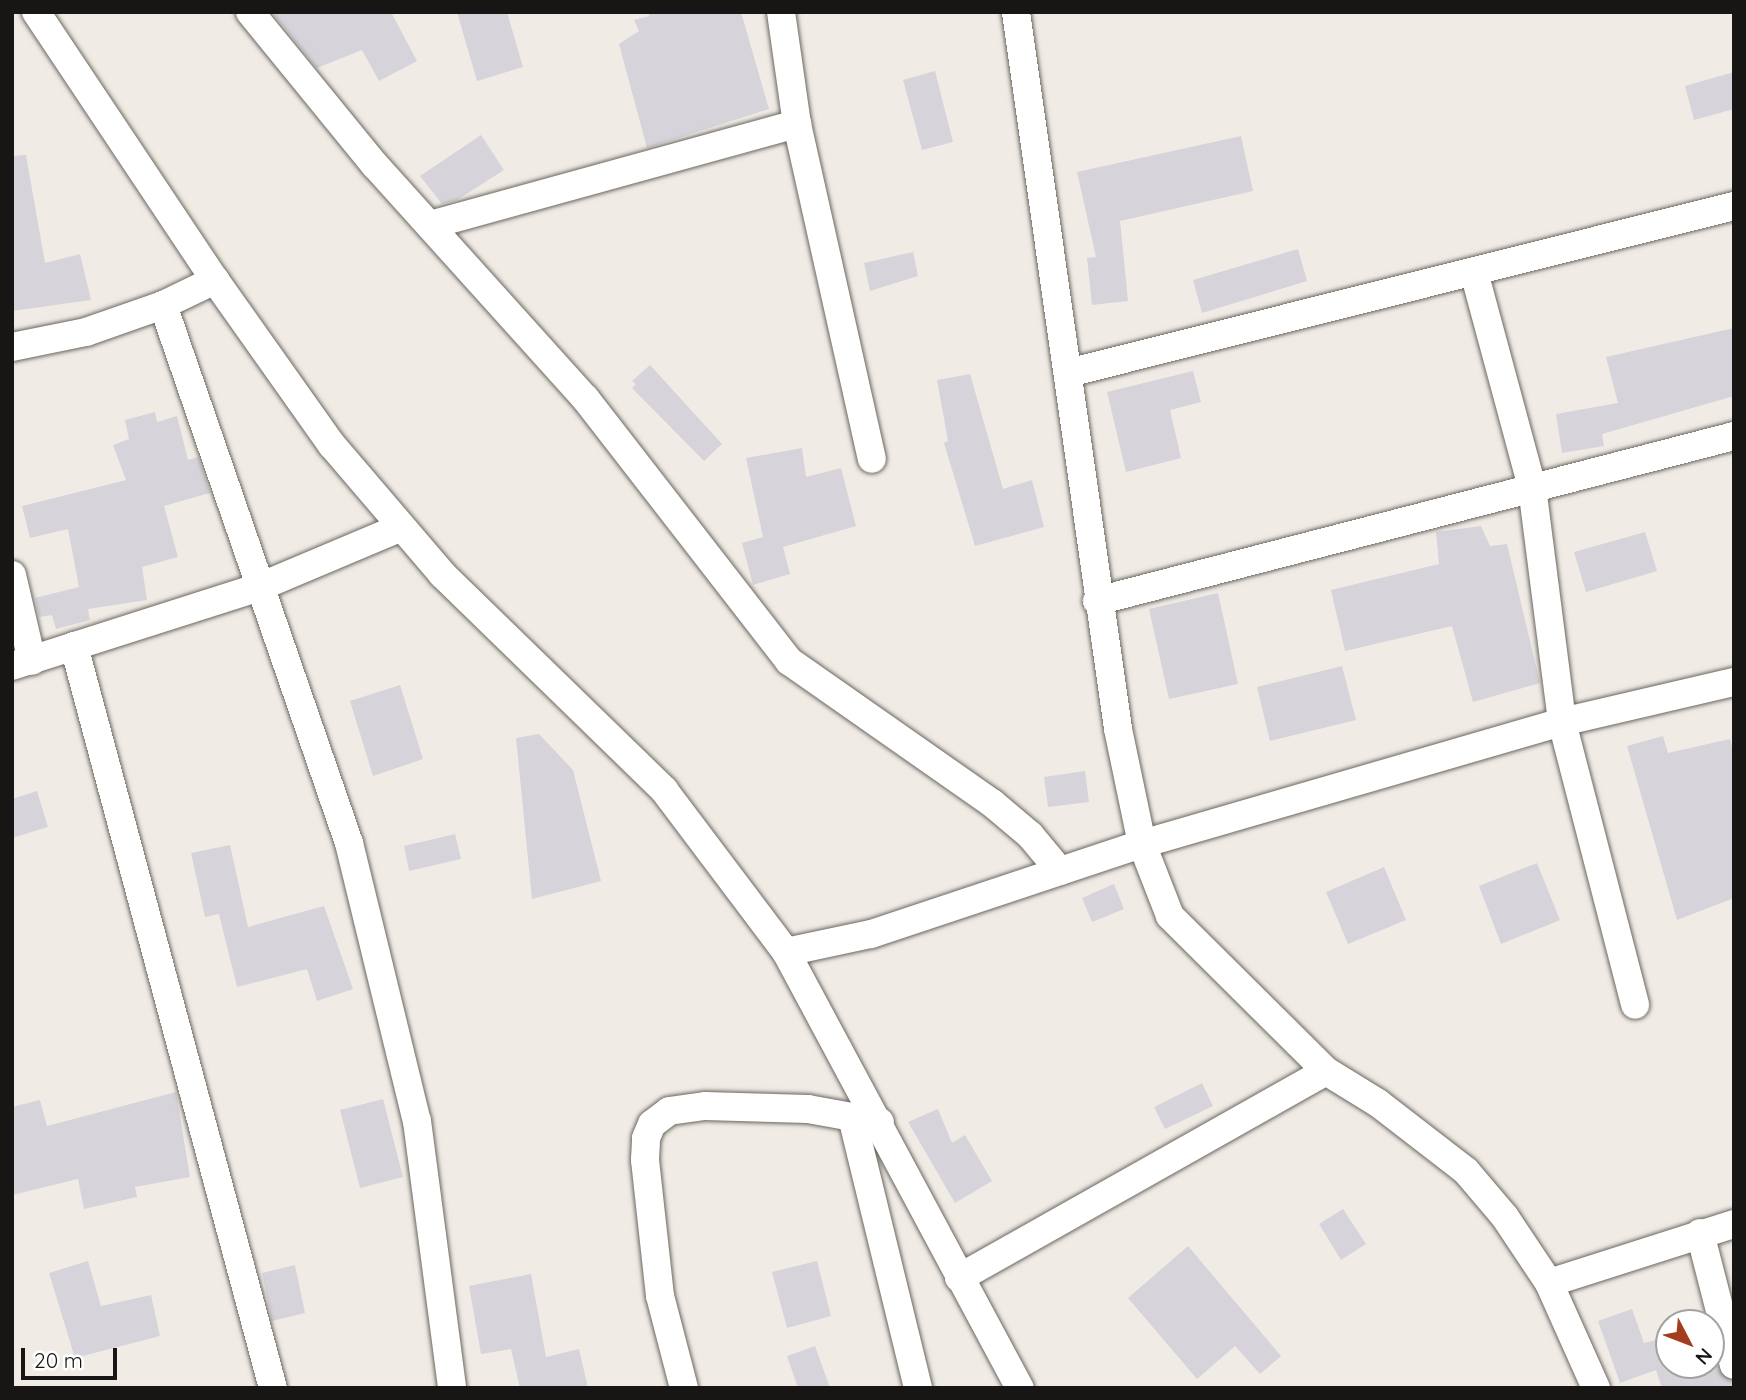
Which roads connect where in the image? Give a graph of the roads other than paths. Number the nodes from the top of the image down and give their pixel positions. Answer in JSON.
{"nodes":[{"id":1,"x":36,"y":12,"type":"edge"},
{"id":2,"x":781,"y":12,"type":"edge"},
{"id":3,"x":1016,"y":12,"type":"edge"},
{"id":4,"x":251,"y":13,"type":"edge"},
{"id":5,"x":797,"y":124,"type":"junction"},
{"id":6,"x":1734,"y":206,"type":"edge"},
{"id":7,"x":430,"y":225,"type":"junction"},
{"id":8,"x":1474,"y":272,"type":"junction"},
{"id":9,"x":215,"y":280,"type":"junction"},
{"id":10,"x":163,"y":305,"type":"junction"},
{"id":11,"x":12,"y":348,"type":"edge"},
{"id":12,"x":1068,"y":373,"type":"junction"},
{"id":13,"x":1734,"y":436,"type":"edge"},
{"id":14,"x":872,"y":459,"type":"dead end"},
{"id":15,"x":1532,"y":487,"type":"junction"},
{"id":16,"x":399,"y":528,"type":"junction"},
{"id":17,"x":12,"y":575,"type":"edge"},
{"id":18,"x":262,"y":586,"type":"junction"},
{"id":19,"x":1097,"y":601,"type":"junction"},
{"id":20,"x":75,"y":646,"type":"junction"},
{"id":21,"x":22,"y":663,"type":"edge"},
{"id":22,"x":1734,"y":682,"type":"edge"},
{"id":23,"x":1562,"y":722,"type":"junction"},
{"id":24,"x":1142,"y":844,"type":"junction"},
{"id":25,"x":1060,"y":871,"type":"junction"},
{"id":26,"x":786,"y":952,"type":"junction"},
{"id":27,"x":1635,"y":1005,"type":"dead end"},
{"id":28,"x":1326,"y":1070,"type":"junction"},
{"id":29,"x":852,"y":1117,"type":"junction"},
{"id":30,"x":880,"y":1122,"type":"junction"},
{"id":31,"x":1734,"y":1224,"type":"edge"},
{"id":32,"x":1700,"y":1233,"type":"junction"},
{"id":33,"x":959,"y":1278,"type":"junction"},
{"id":34,"x":1549,"y":1283,"type":"junction"},
{"id":35,"x":1734,"y":1365,"type":"edge"},
{"id":36,"x":272,"y":1388,"type":"edge"},
{"id":37,"x":452,"y":1388,"type":"edge"},
{"id":38,"x":684,"y":1388,"type":"edge"},
{"id":39,"x":918,"y":1388,"type":"edge"},
{"id":40,"x":1020,"y":1388,"type":"edge"},
{"id":41,"x":1596,"y":1388,"type":"edge"}],
"edges":[{"from":1,"to":9,"type":"street"},
{"from":2,"to":5,"type":"street"},
{"from":3,"to":12,"type":"street"},
{"from":4,"to":7,"type":"street"},
{"from":5,"to":7,"type":"street"},
{"from":5,"to":14,"type":"street"},
{"from":6,"to":8,"type":"street"},
{"from":7,"to":25,"type":"street"},
{"from":8,"to":12,"type":"street"},
{"from":8,"to":15,"type":"street"},
{"from":9,"to":10,"type":"street"},
{"from":9,"to":16,"type":"street"},
{"from":10,"to":11,"type":"street"},
{"from":10,"to":18,"type":"street"},
{"from":12,"to":19,"type":"street"},
{"from":13,"to":15,"type":"street"},
{"from":15,"to":19,"type":"street"},
{"from":15,"to":23,"type":"street"},
{"from":16,"to":18,"type":"street"},
{"from":16,"to":26,"type":"street"},
{"from":17,"to":21,"type":"street"},
{"from":18,"to":20,"type":"street"},
{"from":18,"to":37,"type":"street"},
{"from":19,"to":24,"type":"street"},
{"from":20,"to":21,"type":"street"},
{"from":20,"to":36,"type":"street"},
{"from":22,"to":23,"type":"street"},
{"from":23,"to":24,"type":"street"},
{"from":23,"to":27,"type":"street"},
{"from":24,"to":25,"type":"street"},
{"from":24,"to":28,"type":"street"},
{"from":25,"to":26,"type":"street"},
{"from":26,"to":30,"type":"street"},
{"from":28,"to":33,"type":"street"},
{"from":28,"to":34,"type":"street"},
{"from":29,"to":30,"type":"street"},
{"from":29,"to":38,"type":"street"},
{"from":29,"to":39,"type":"street"},
{"from":30,"to":33,"type":"street"},
{"from":31,"to":32,"type":"street"},
{"from":32,"to":34,"type":"street"},
{"from":32,"to":35,"type":"street"},
{"from":33,"to":40,"type":"street"},
{"from":34,"to":41,"type":"street"}]}
